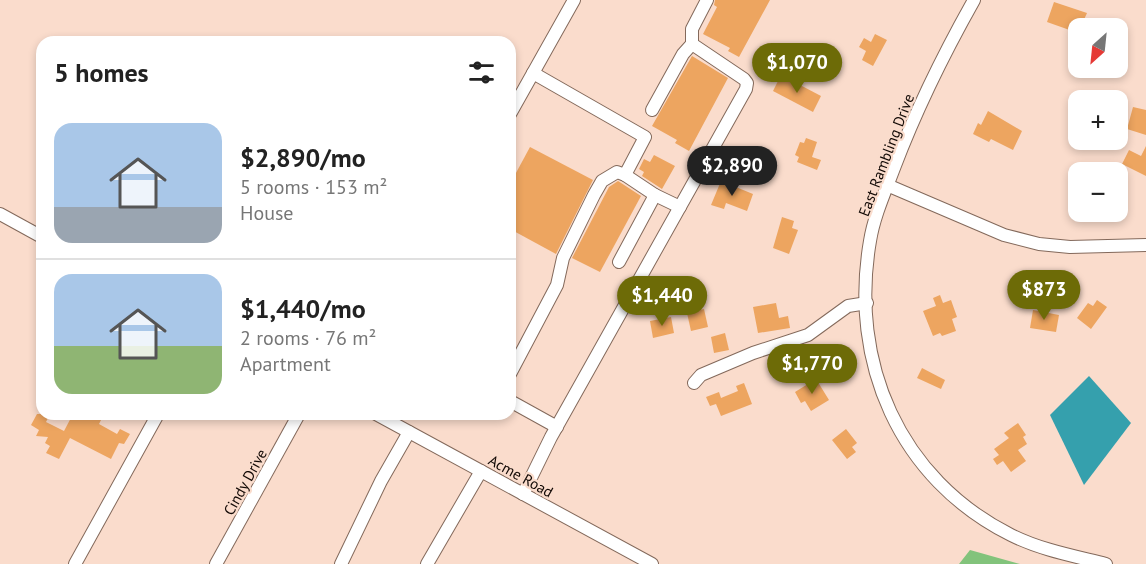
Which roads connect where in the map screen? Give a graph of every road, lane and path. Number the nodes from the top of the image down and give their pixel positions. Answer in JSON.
{"nodes":[{"id":1,"x":573,"y":0,"type":"edge"},
{"id":2,"x":707,"y":0,"type":"edge"},
{"id":3,"x":974,"y":0,"type":"edge"},
{"id":4,"x":692,"y":44,"type":"junction"},
{"id":5,"x":533,"y":73,"type":"junction"},
{"id":6,"x":516,"y":103,"type":"edge"},
{"id":7,"x":652,"y":110,"type":"dead end"},
{"id":8,"x":625,"y":175,"type":"junction"},
{"id":9,"x":887,"y":184,"type":"junction"},
{"id":10,"x":656,"y":195,"type":"junction"},
{"id":11,"x":680,"y":207,"type":"junction"},
{"id":12,"x":0,"y":214,"type":"edge"},
{"id":13,"x":36,"y":234,"type":"edge"},
{"id":14,"x":1146,"y":245,"type":"edge"},
{"id":15,"x":620,"y":262,"type":"dead end"},
{"id":16,"x":867,"y":303,"type":"junction"},
{"id":17,"x":516,"y":363,"type":"edge"},
{"id":18,"x":694,"y":383,"type":"dead end"},
{"id":19,"x":516,"y":404,"type":"edge"},
{"id":20,"x":155,"y":420,"type":"edge"},
{"id":21,"x":296,"y":420,"type":"edge"},
{"id":22,"x":387,"y":420,"type":"edge"},
{"id":23,"x":557,"y":427,"type":"junction"},
{"id":24,"x":409,"y":432,"type":"junction"},
{"id":25,"x":481,"y":471,"type":"junction"},
{"id":26,"x":523,"y":494,"type":"junction"},
{"id":27,"x":1101,"y":563,"type":"edge"},
{"id":28,"x":75,"y":564,"type":"edge"},
{"id":29,"x":216,"y":564,"type":"edge"},
{"id":30,"x":341,"y":564,"type":"edge"},
{"id":31,"x":427,"y":564,"type":"edge"},
{"id":32,"x":652,"y":564,"type":"edge"}],
"edges":[{"from":1,"to":5,"type":"street"},
{"from":2,"to":4,"type":"street"},
{"from":3,"to":9,"type":"street","name":"East Rambling Drive"},
{"from":4,"to":7,"type":"street"},
{"from":4,"to":11,"type":"street"},
{"from":5,"to":6,"type":"street"},
{"from":5,"to":8,"type":"street"},
{"from":8,"to":10,"type":"street"},
{"from":8,"to":17,"type":"street"},
{"from":9,"to":14,"type":"street"},
{"from":9,"to":16,"type":"street","name":"East Rambling Drive"},
{"from":10,"to":11,"type":"street"},
{"from":10,"to":15,"type":"street"},
{"from":11,"to":23,"type":"street"},
{"from":12,"to":13,"type":"street"},
{"from":16,"to":18,"type":"street"},
{"from":16,"to":27,"type":"street","name":"East Rambling Drive"},
{"from":19,"to":23,"type":"street"},
{"from":20,"to":28,"type":"street"},
{"from":21,"to":29,"type":"street","name":"Cindy Drive"},
{"from":22,"to":24,"type":"street","name":"Acme Road"},
{"from":23,"to":26,"type":"street"},
{"from":24,"to":25,"type":"street","name":"Acme Road"},
{"from":24,"to":30,"type":"street"},
{"from":25,"to":26,"type":"street","name":"Acme Road"},
{"from":25,"to":31,"type":"street"},
{"from":26,"to":32,"type":"street","name":"Acme Road"}]}
